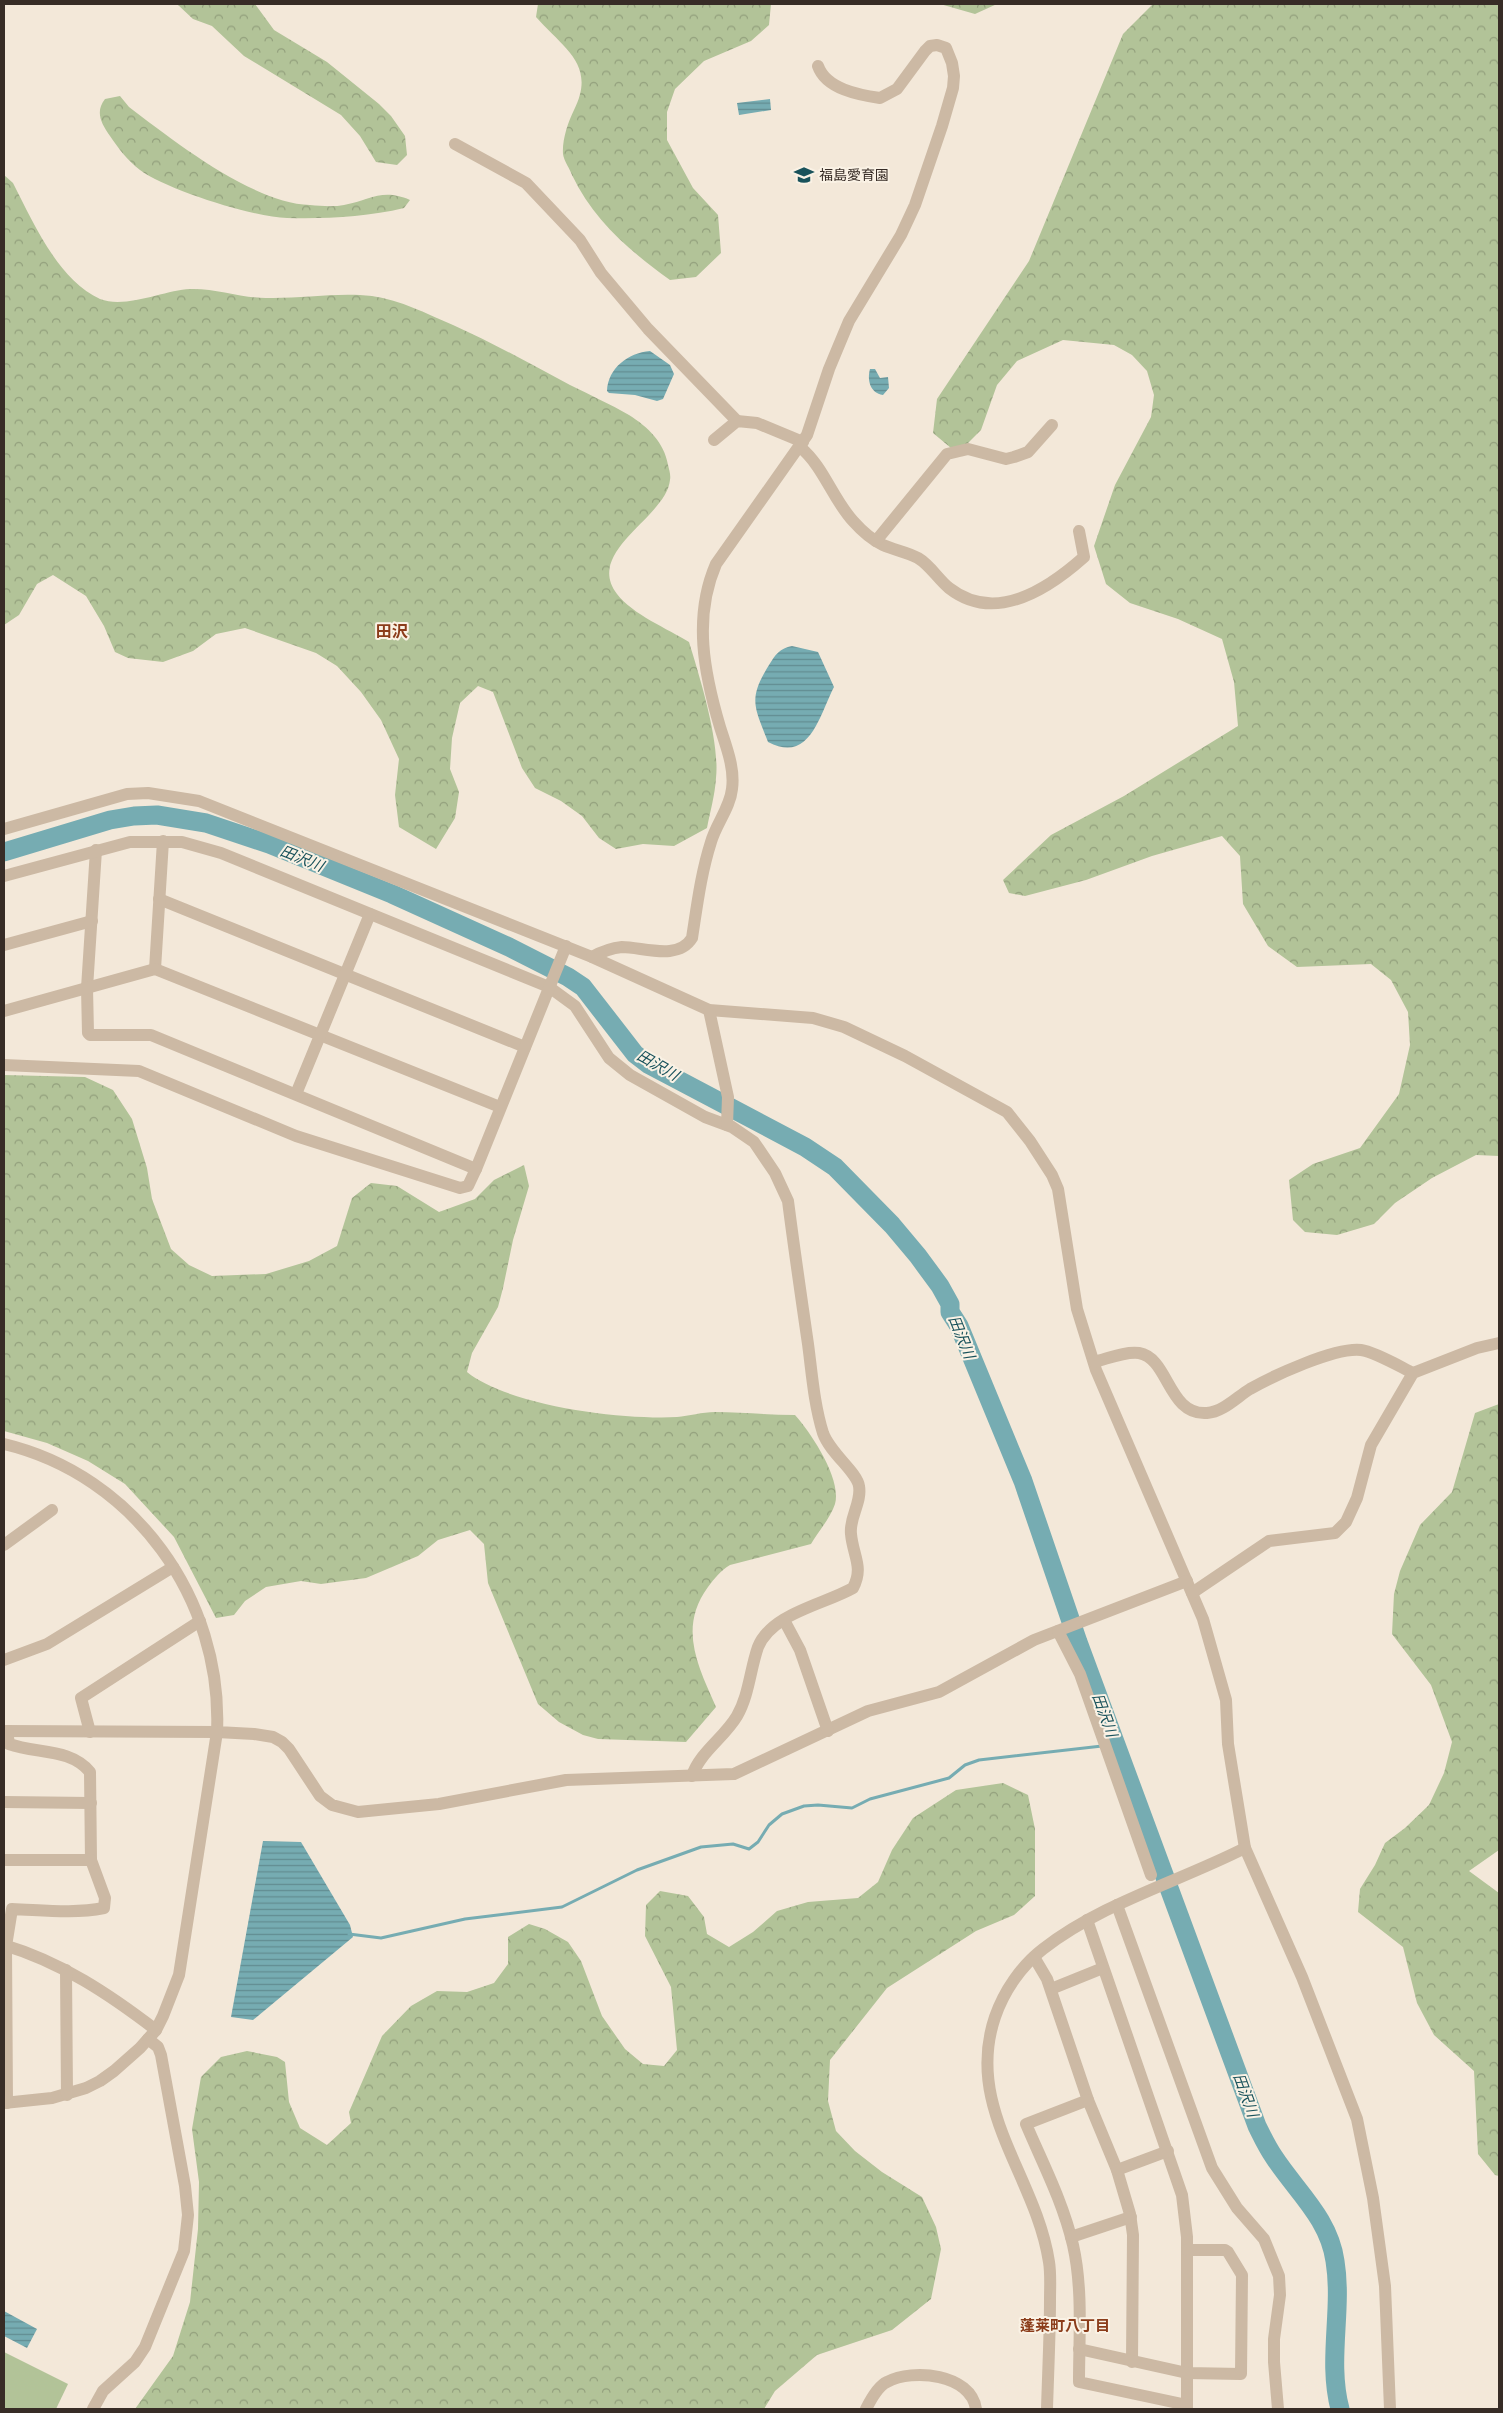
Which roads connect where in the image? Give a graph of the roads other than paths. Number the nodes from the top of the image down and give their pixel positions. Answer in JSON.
{"nodes":[{"id":1,"x":818,"y":66,"type":"dead end"},
{"id":2,"x":455,"y":144,"type":"dead end"},
{"id":3,"x":736,"y":421,"type":"junction"},
{"id":4,"x":1052,"y":425,"type":"dead end"},
{"id":5,"x":714,"y":440,"type":"dead end"},
{"id":6,"x":802,"y":444,"type":"junction"},
{"id":7,"x":1079,"y":531,"type":"dead end"},
{"id":8,"x":876,"y":541,"type":"junction"},
{"id":9,"x":4,"y":830,"type":"edge"},
{"id":10,"x":163,"y":841,"type":"junction"},
{"id":11,"x":96,"y":850,"type":"junction"},
{"id":12,"x":4,"y":876,"type":"edge"},
{"id":13,"x":159,"y":899,"type":"junction"},
{"id":14,"x":370,"y":914,"type":"junction"},
{"id":15,"x":92,"y":921,"type":"junction"},
{"id":16,"x":4,"y":944,"type":"edge"},
{"id":17,"x":566,"y":946,"type":"junction"},
{"id":18,"x":592,"y":957,"type":"junction"},
{"id":19,"x":155,"y":969,"type":"junction"},
{"id":20,"x":345,"y":975,"type":"junction"},
{"id":21,"x":549,"y":987,"type":"junction"},
{"id":22,"x":87,"y":988,"type":"junction"},
{"id":23,"x":708,"y":1010,"type":"junction"},
{"id":24,"x":4,"y":1011,"type":"edge"},
{"id":25,"x":321,"y":1034,"type":"junction"},
{"id":26,"x":525,"y":1047,"type":"junction"},
{"id":27,"x":4,"y":1065,"type":"edge"},
{"id":28,"x":296,"y":1094,"type":"junction"},
{"id":29,"x":500,"y":1108,"type":"junction"},
{"id":30,"x":728,"y":1120,"type":"junction"},
{"id":31,"x":476,"y":1168,"type":"junction"},
{"id":32,"x":1499,"y":1343,"type":"edge"},
{"id":33,"x":1094,"y":1362,"type":"junction"},
{"id":34,"x":1413,"y":1373,"type":"junction"},
{"id":35,"x":4,"y":1444,"type":"edge"},
{"id":36,"x":52,"y":1510,"type":"dead end"},
{"id":37,"x":4,"y":1545,"type":"edge"},
{"id":38,"x":173,"y":1567,"type":"junction"},
{"id":39,"x":1190,"y":1587,"type":"junction"},
{"id":40,"x":784,"y":1620,"type":"junction"},
{"id":41,"x":200,"y":1621,"type":"junction"},
{"id":42,"x":1058,"y":1631,"type":"junction"},
{"id":43,"x":4,"y":1660,"type":"edge"},
{"id":44,"x":828,"y":1731,"type":"junction"},
{"id":45,"x":5,"y":1732,"type":"edge"},
{"id":46,"x":90,"y":1732,"type":"junction"},
{"id":47,"x":217,"y":1732,"type":"junction"},
{"id":48,"x":692,"y":1776,"type":"junction"},
{"id":49,"x":4,"y":1802,"type":"edge"},
{"id":50,"x":91,"y":1803,"type":"junction"},
{"id":51,"x":1245,"y":1848,"type":"junction"},
{"id":52,"x":4,"y":1860,"type":"edge"},
{"id":53,"x":91,"y":1860,"type":"junction"},
{"id":54,"x":1151,"y":1875,"type":"dead end"},
{"id":55,"x":1117,"y":1906,"type":"junction"},
{"id":56,"x":1087,"y":1920,"type":"junction"},
{"id":57,"x":5,"y":1946,"type":"edge"},
{"id":58,"x":1034,"y":1957,"type":"junction"},
{"id":59,"x":1103,"y":1968,"type":"junction"},
{"id":60,"x":66,"y":1970,"type":"junction"},
{"id":61,"x":1051,"y":1989,"type":"junction"},
{"id":62,"x":152,"y":2035,"type":"junction"},
{"id":63,"x":5,"y":2038,"type":"edge"},
{"id":64,"x":67,"y":2095,"type":"junction"},
{"id":65,"x":1088,"y":2100,"type":"junction"},
{"id":66,"x":5,"y":2103,"type":"edge"},
{"id":67,"x":1168,"y":2151,"type":"junction"},
{"id":68,"x":1117,"y":2170,"type":"junction"},
{"id":69,"x":1131,"y":2218,"type":"junction"},
{"id":70,"x":1071,"y":2238,"type":"junction"},
{"id":71,"x":1187,"y":2250,"type":"junction"},
{"id":72,"x":1079,"y":2349,"type":"junction"},
{"id":73,"x":1132,"y":2362,"type":"junction"},
{"id":74,"x":1186,"y":2373,"type":"junction"},
{"id":75,"x":1187,"y":2407,"type":"edge"},
{"id":76,"x":92,"y":2409,"type":"edge"},
{"id":77,"x":866,"y":2409,"type":"edge"},
{"id":78,"x":976,"y":2409,"type":"edge"},
{"id":79,"x":1048,"y":2409,"type":"edge"},
{"id":80,"x":1278,"y":2409,"type":"edge"},
{"id":81,"x":1390,"y":2409,"type":"edge"}],
"edges":[{"from":1,"to":6,"type":"street"},
{"from":2,"to":3,"type":"street"},
{"from":3,"to":5,"type":"street"},
{"from":3,"to":6,"type":"street"},
{"from":4,"to":8,"type":"street"},
{"from":6,"to":8,"type":"street"},
{"from":6,"to":18,"type":"street"},
{"from":7,"to":8,"type":"street"},
{"from":9,"to":17,"type":"street"},
{"from":10,"to":11,"type":"street"},
{"from":10,"to":13,"type":"street"},
{"from":10,"to":14,"type":"street"},
{"from":11,"to":12,"type":"street"},
{"from":11,"to":15,"type":"street"},
{"from":13,"to":19,"type":"street"},
{"from":13,"to":20,"type":"street"},
{"from":14,"to":20,"type":"street"},
{"from":14,"to":21,"type":"street"},
{"from":15,"to":16,"type":"street"},
{"from":15,"to":22,"type":"street"},
{"from":17,"to":18,"type":"street"},
{"from":17,"to":21,"type":"street"},
{"from":18,"to":23,"type":"street"},
{"from":19,"to":22,"type":"street"},
{"from":19,"to":25,"type":"street"},
{"from":20,"to":25,"type":"street"},
{"from":20,"to":26,"type":"street"},
{"from":21,"to":26,"type":"street"},
{"from":21,"to":30,"type":"street"},
{"from":22,"to":24,"type":"street"},
{"from":22,"to":28,"type":"street"},
{"from":23,"to":30,"type":"street"},
{"from":23,"to":33,"type":"street"},
{"from":25,"to":28,"type":"street"},
{"from":25,"to":29,"type":"street"},
{"from":26,"to":29,"type":"street"},
{"from":27,"to":31,"type":"street"},
{"from":28,"to":31,"type":"street"},
{"from":29,"to":31,"type":"street"},
{"from":30,"to":40,"type":"street"},
{"from":32,"to":34,"type":"street"},
{"from":33,"to":34,"type":"street"},
{"from":33,"to":39,"type":"street"},
{"from":34,"to":39,"type":"street"},
{"from":35,"to":38,"type":"street"},
{"from":36,"to":37,"type":"street"},
{"from":38,"to":41,"type":"street"},
{"from":38,"to":43,"type":"street"},
{"from":39,"to":42,"type":"street"},
{"from":39,"to":51,"type":"street"},
{"from":40,"to":44,"type":"street"},
{"from":40,"to":48,"type":"street"},
{"from":41,"to":46,"type":"street"},
{"from":41,"to":47,"type":"street"},
{"from":42,"to":44,"type":"street"},
{"from":42,"to":54,"type":"street"},
{"from":44,"to":48,"type":"street"},
{"from":45,"to":46,"type":"street"},
{"from":45,"to":50,"type":"street"},
{"from":46,"to":47,"type":"street"},
{"from":47,"to":48,"type":"street"},
{"from":47,"to":62,"type":"street"},
{"from":49,"to":50,"type":"street"},
{"from":50,"to":53,"type":"street"},
{"from":51,"to":55,"type":"street"},
{"from":51,"to":81,"type":"street"},
{"from":52,"to":53,"type":"street"},
{"from":53,"to":57,"type":"street"},
{"from":55,"to":56,"type":"street"},
{"from":55,"to":80,"type":"street"},
{"from":56,"to":58,"type":"street"},
{"from":56,"to":59,"type":"street"},
{"from":57,"to":60,"type":"street"},
{"from":57,"to":63,"type":"street"},
{"from":58,"to":61,"type":"street"},
{"from":58,"to":79,"type":"street"},
{"from":59,"to":61,"type":"street"},
{"from":59,"to":67,"type":"street"},
{"from":60,"to":62,"type":"street"},
{"from":60,"to":64,"type":"street"},
{"from":61,"to":65,"type":"street"},
{"from":62,"to":64,"type":"street"},
{"from":62,"to":76,"type":"street"},
{"from":63,"to":66,"type":"street"},
{"from":64,"to":66,"type":"street"},
{"from":65,"to":68,"type":"street"},
{"from":65,"to":70,"type":"street"},
{"from":67,"to":68,"type":"street"},
{"from":67,"to":71,"type":"street"},
{"from":68,"to":69,"type":"street"},
{"from":69,"to":70,"type":"street"},
{"from":69,"to":73,"type":"street"},
{"from":70,"to":72,"type":"street"},
{"from":71,"to":74,"type":"street"},
{"from":71,"to":74,"type":"street"},
{"from":72,"to":73,"type":"street"},
{"from":72,"to":75,"type":"street"},
{"from":73,"to":74,"type":"street"},
{"from":74,"to":75,"type":"street"},
{"from":77,"to":78,"type":"street"}]}
